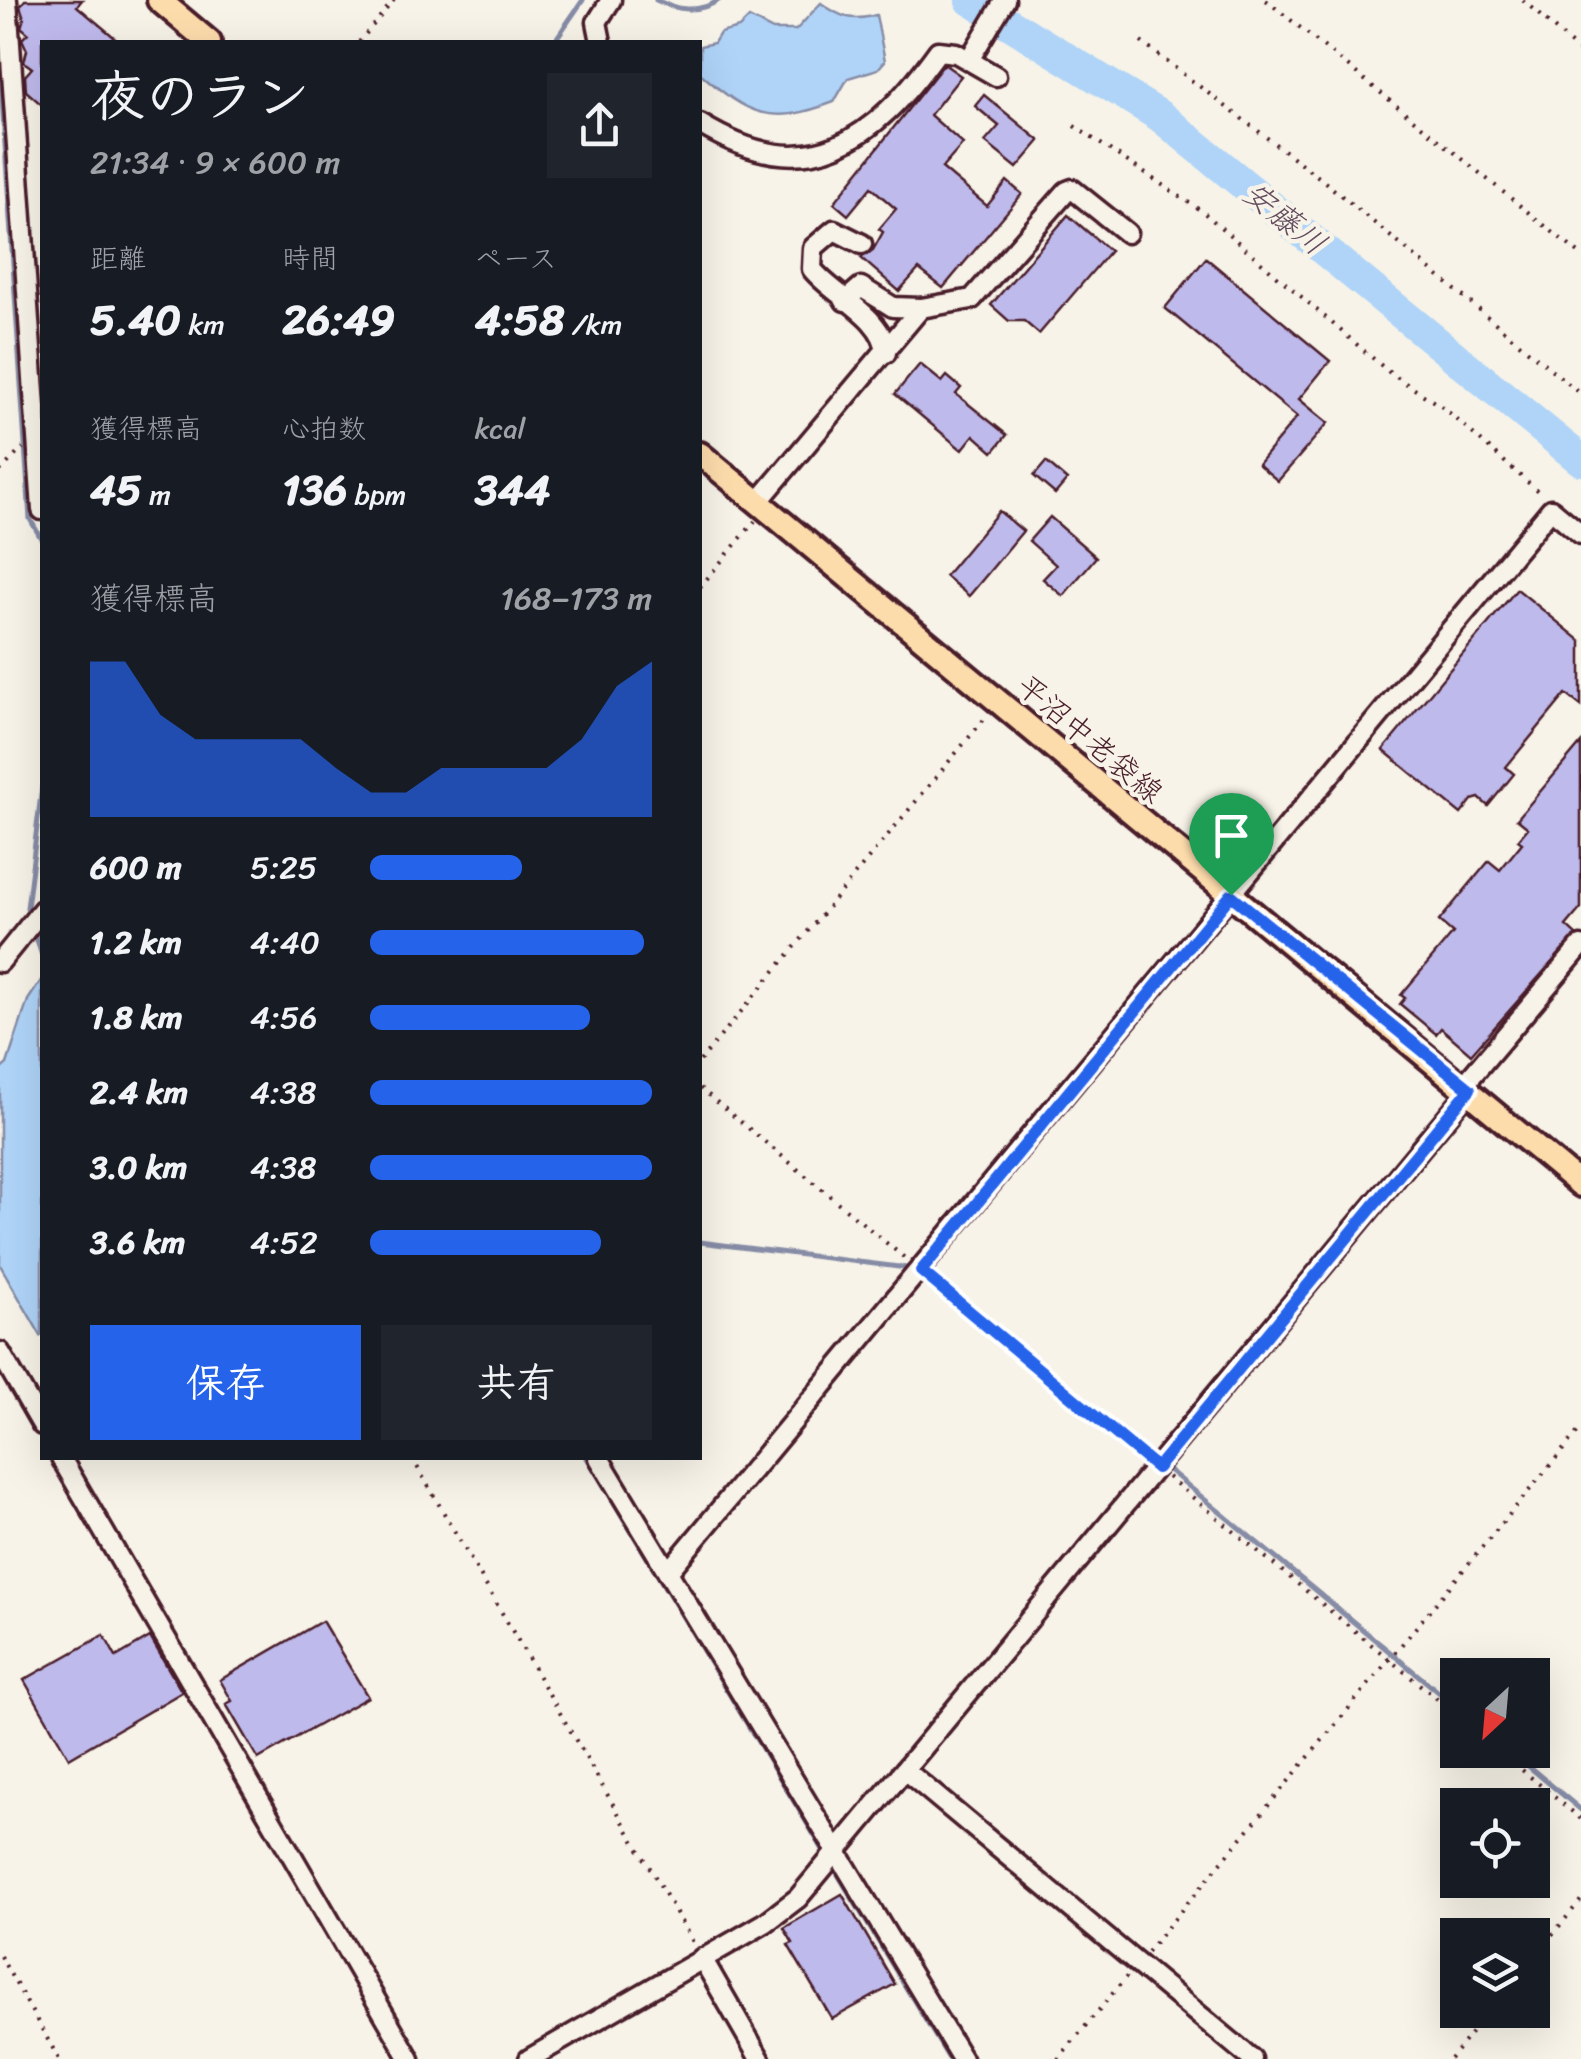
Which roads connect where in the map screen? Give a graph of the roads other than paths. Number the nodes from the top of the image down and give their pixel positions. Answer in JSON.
{"nodes":[{"id":1,"x":7,"y":0,"type":"edge"},
{"id":2,"x":159,"y":0,"type":"edge"},
{"id":3,"x":612,"y":0,"type":"edge"},
{"id":4,"x":1004,"y":0,"type":"edge"},
{"id":5,"x":0,"y":8,"type":"edge"},
{"id":6,"x":207,"y":40,"type":"edge"},
{"id":7,"x":601,"y":40,"type":"edge"},
{"id":8,"x":968,"y":60,"type":"junction"},
{"id":9,"x":996,"y":76,"type":"dead end"},
{"id":10,"x":702,"y":125,"type":"edge"},
{"id":11,"x":1127,"y":234,"type":"dead end"},
{"id":12,"x":862,"y":244,"type":"dead end"},
{"id":13,"x":845,"y":301,"type":"junction"},
{"id":14,"x":921,"y":308,"type":"junction"},
{"id":15,"x":886,"y":354,"type":"junction"},
{"id":16,"x":702,"y":456,"type":"edge"},
{"id":17,"x":40,"y":479,"type":"edge"},
{"id":18,"x":762,"y":505,"type":"junction"},
{"id":19,"x":1581,"y":534,"type":"edge"},
{"id":20,"x":1231,"y":895,"type":"junction"},
{"id":21,"x":40,"y":912,"type":"edge"},
{"id":22,"x":1581,"y":946,"type":"edge"},
{"id":23,"x":0,"y":962,"type":"edge"},
{"id":24,"x":1467,"y":1087,"type":"junction"},
{"id":25,"x":1581,"y":1185,"type":"edge"},
{"id":26,"x":0,"y":1352,"type":"edge"},
{"id":27,"x":40,"y":1422,"type":"edge"},
{"id":28,"x":62,"y":1460,"type":"edge"},
{"id":29,"x":600,"y":1460,"type":"edge"},
{"id":30,"x":668,"y":1572,"type":"junction"},
{"id":31,"x":906,"y":1771,"type":"junction"},
{"id":32,"x":839,"y":1852,"type":"junction"},
{"id":33,"x":702,"y":1958,"type":"junction"},
{"id":34,"x":410,"y":2059,"type":"edge"},
{"id":35,"x":530,"y":2059,"type":"edge"},
{"id":36,"x":760,"y":2059,"type":"edge"},
{"id":37,"x":962,"y":2059,"type":"edge"},
{"id":38,"x":1252,"y":2059,"type":"edge"}],
"edges":[{"from":1,"to":5,"type":"street"},
{"from":1,"to":17,"type":"street"},
{"from":2,"to":6,"type":"main road"},
{"from":3,"to":7,"type":"street"},
{"from":4,"to":8,"type":"street"},
{"from":8,"to":9,"type":"street"},
{"from":8,"to":10,"type":"street"},
{"from":11,"to":14,"type":"street"},
{"from":12,"to":13,"type":"street"},
{"from":13,"to":14,"type":"street"},
{"from":13,"to":15,"type":"street"},
{"from":14,"to":15,"type":"street"},
{"from":15,"to":18,"type":"street"},
{"from":16,"to":18,"type":"main road","name":"平沼中老袋線"},
{"from":18,"to":20,"type":"main road","name":"平沼中老袋線"},
{"from":19,"to":20,"type":"street"},
{"from":20,"to":24,"type":"main road","name":"平沼中老袋線"},
{"from":20,"to":30,"type":"street"},
{"from":21,"to":23,"type":"street"},
{"from":22,"to":24,"type":"street"},
{"from":24,"to":25,"type":"main road","name":"平沼中老袋線"},
{"from":24,"to":31,"type":"street"},
{"from":26,"to":27,"type":"street"},
{"from":28,"to":34,"type":"street"},
{"from":29,"to":30,"type":"street"},
{"from":30,"to":32,"type":"street"},
{"from":31,"to":32,"type":"street"},
{"from":31,"to":38,"type":"street"},
{"from":32,"to":33,"type":"street"},
{"from":32,"to":37,"type":"street"},
{"from":33,"to":35,"type":"street"},
{"from":33,"to":36,"type":"street"}]}
